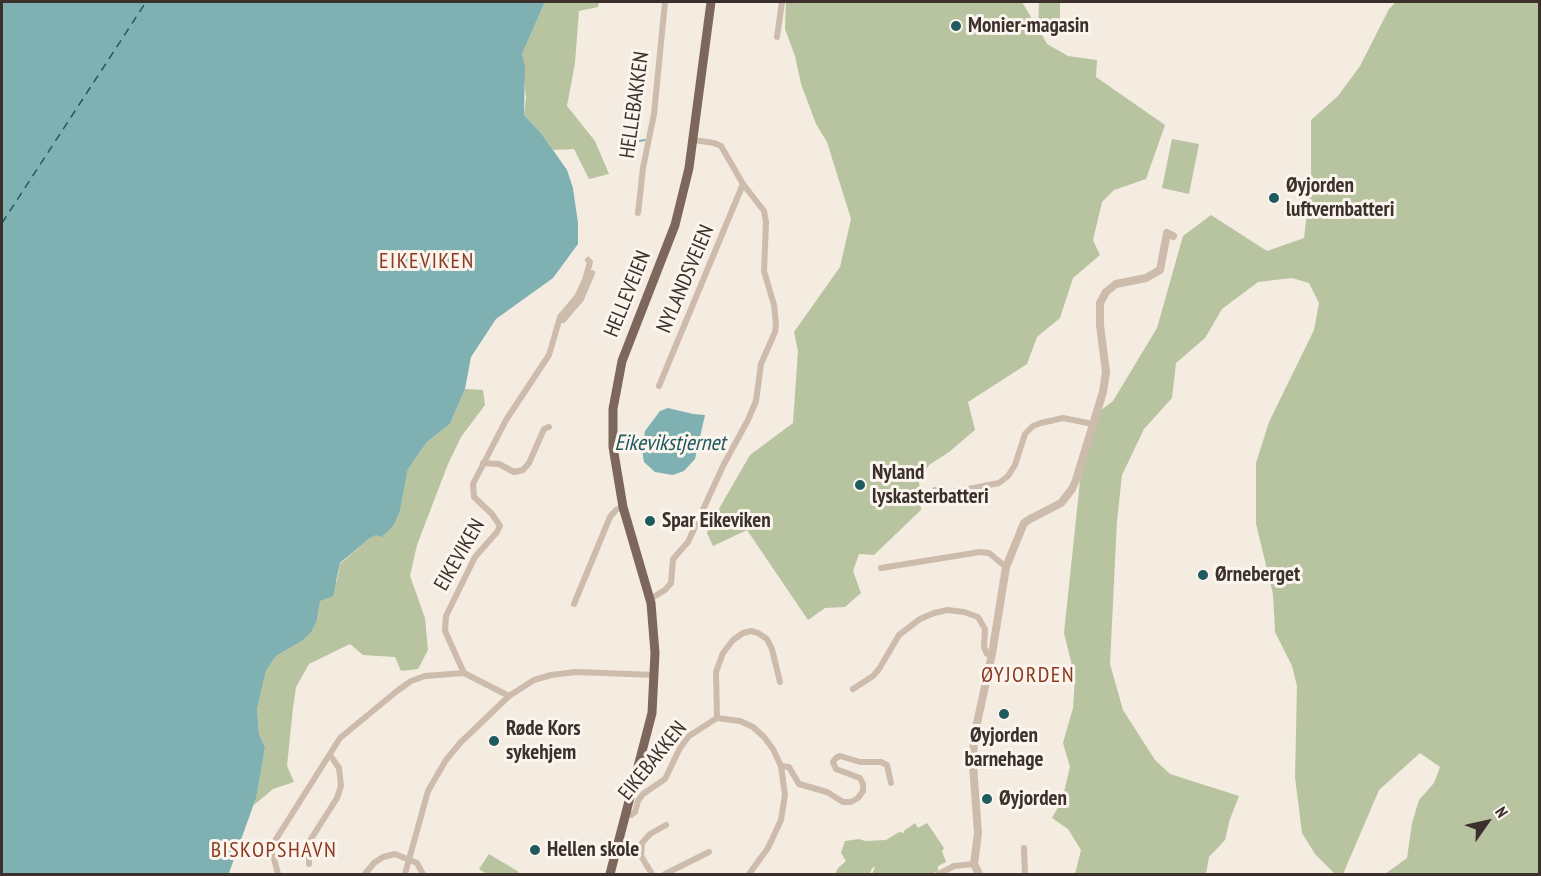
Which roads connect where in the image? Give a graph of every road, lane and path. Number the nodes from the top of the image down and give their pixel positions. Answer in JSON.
{"nodes":[{"id":1,"x":665,"y":2,"type":"edge"},
{"id":2,"x":711,"y":2,"type":"edge"},
{"id":3,"x":782,"y":2,"type":"edge"},
{"id":4,"x":777,"y":37,"type":"dead end"},
{"id":5,"x":694,"y":140,"type":"junction"},
{"id":6,"x":743,"y":184,"type":"junction"},
{"id":7,"x":638,"y":213,"type":"dead end"},
{"id":8,"x":1173,"y":236,"type":"dead end"},
{"id":9,"x":588,"y":260,"type":"dead end"},
{"id":10,"x":592,"y":273,"type":"dead end"},
{"id":11,"x":559,"y":319,"type":"junction"},
{"id":12,"x":659,"y":386,"type":"dead end"},
{"id":13,"x":1093,"y":424,"type":"junction"},
{"id":14,"x":549,"y":427,"type":"dead end"},
{"id":15,"x":483,"y":462,"type":"junction"},
{"id":16,"x":935,"y":490,"type":"dead end"},
{"id":17,"x":623,"y":507,"type":"junction"},
{"id":18,"x":1006,"y":567,"type":"junction"},
{"id":19,"x":881,"y":568,"type":"dead end"},
{"id":20,"x":650,"y":599,"type":"junction"},
{"id":21,"x":574,"y":604,"type":"dead end"},
{"id":22,"x":992,"y":654,"type":"junction"},
{"id":23,"x":464,"y":673,"type":"junction"},
{"id":24,"x":655,"y":675,"type":"junction"},
{"id":25,"x":780,"y":682,"type":"dead end"},
{"id":26,"x":852,"y":689,"type":"dead end"},
{"id":27,"x":509,"y":696,"type":"junction"},
{"id":28,"x":717,"y":718,"type":"junction"},
{"id":29,"x":330,"y":755,"type":"junction"},
{"id":30,"x":781,"y":766,"type":"junction"},
{"id":31,"x":891,"y":783,"type":"dead end"},
{"id":32,"x":627,"y":815,"type":"junction"},
{"id":33,"x":666,"y":825,"type":"dead end"},
{"id":34,"x":1024,"y":848,"type":"dead end"},
{"id":35,"x":710,"y":852,"type":"dead end"},
{"id":36,"x":409,"y":861,"type":"junction"},
{"id":37,"x":309,"y":864,"type":"dead end"},
{"id":38,"x":974,"y":864,"type":"junction"},
{"id":39,"x":278,"y":874,"type":"edge"},
{"id":40,"x":365,"y":874,"type":"edge"},
{"id":41,"x":405,"y":874,"type":"edge"},
{"id":42,"x":423,"y":874,"type":"edge"},
{"id":43,"x":610,"y":874,"type":"edge"},
{"id":44,"x":652,"y":874,"type":"edge"},
{"id":45,"x":665,"y":874,"type":"edge"},
{"id":46,"x":749,"y":874,"type":"edge"},
{"id":47,"x":939,"y":874,"type":"edge"},
{"id":48,"x":979,"y":874,"type":"edge"},
{"id":49,"x":1025,"y":874,"type":"edge"}],
"edges":[{"from":1,"to":7,"type":"street","name":"HELLEBAKKEN"},
{"from":2,"to":5,"type":"main road","name":"HELLEVEIEN"},
{"from":3,"to":4,"type":"street"},
{"from":5,"to":6,"type":"street"},
{"from":5,"to":17,"type":"main road","name":"HELLEVEIEN"},
{"from":6,"to":12,"type":"street","name":"NYLANDSVEIEN"},
{"from":6,"to":20,"type":"street"},
{"from":8,"to":13,"type":"street"},
{"from":9,"to":11,"type":"street","name":"EIKEVIKEN"},
{"from":10,"to":11,"type":"street"},
{"from":11,"to":15,"type":"street","name":"EIKEVIKEN"},
{"from":13,"to":16,"type":"street"},
{"from":13,"to":18,"type":"street"},
{"from":14,"to":15,"type":"street"},
{"from":15,"to":23,"type":"street","name":"EIKEVIKEN"},
{"from":17,"to":20,"type":"main road","name":"HELLEVEIEN"},
{"from":17,"to":21,"type":"street"},
{"from":18,"to":19,"type":"street"},
{"from":18,"to":22,"type":"street"},
{"from":20,"to":24,"type":"main road","name":"HELLEVEIEN"},
{"from":22,"to":26,"type":"street"},
{"from":22,"to":38,"type":"street"},
{"from":23,"to":27,"type":"street"},
{"from":23,"to":29,"type":"street"},
{"from":24,"to":27,"type":"street"},
{"from":24,"to":32,"type":"main road","name":"HELLEVEIEN"},
{"from":25,"to":28,"type":"street","name":"EIKEBAKKEN"},
{"from":27,"to":36,"type":"street"},
{"from":28,"to":30,"type":"street"},
{"from":28,"to":32,"type":"street","name":"EIKEBAKKEN"},
{"from":29,"to":37,"type":"street"},
{"from":29,"to":39,"type":"street"},
{"from":30,"to":31,"type":"street"},
{"from":30,"to":46,"type":"street"},
{"from":32,"to":43,"type":"main road","name":"HELLEVEIEN"},
{"from":33,"to":44,"type":"street"},
{"from":34,"to":49,"type":"street"},
{"from":35,"to":45,"type":"street"},
{"from":36,"to":40,"type":"street"},
{"from":36,"to":41,"type":"street"},
{"from":36,"to":42,"type":"street"},
{"from":38,"to":47,"type":"street"},
{"from":38,"to":48,"type":"street"}]}
